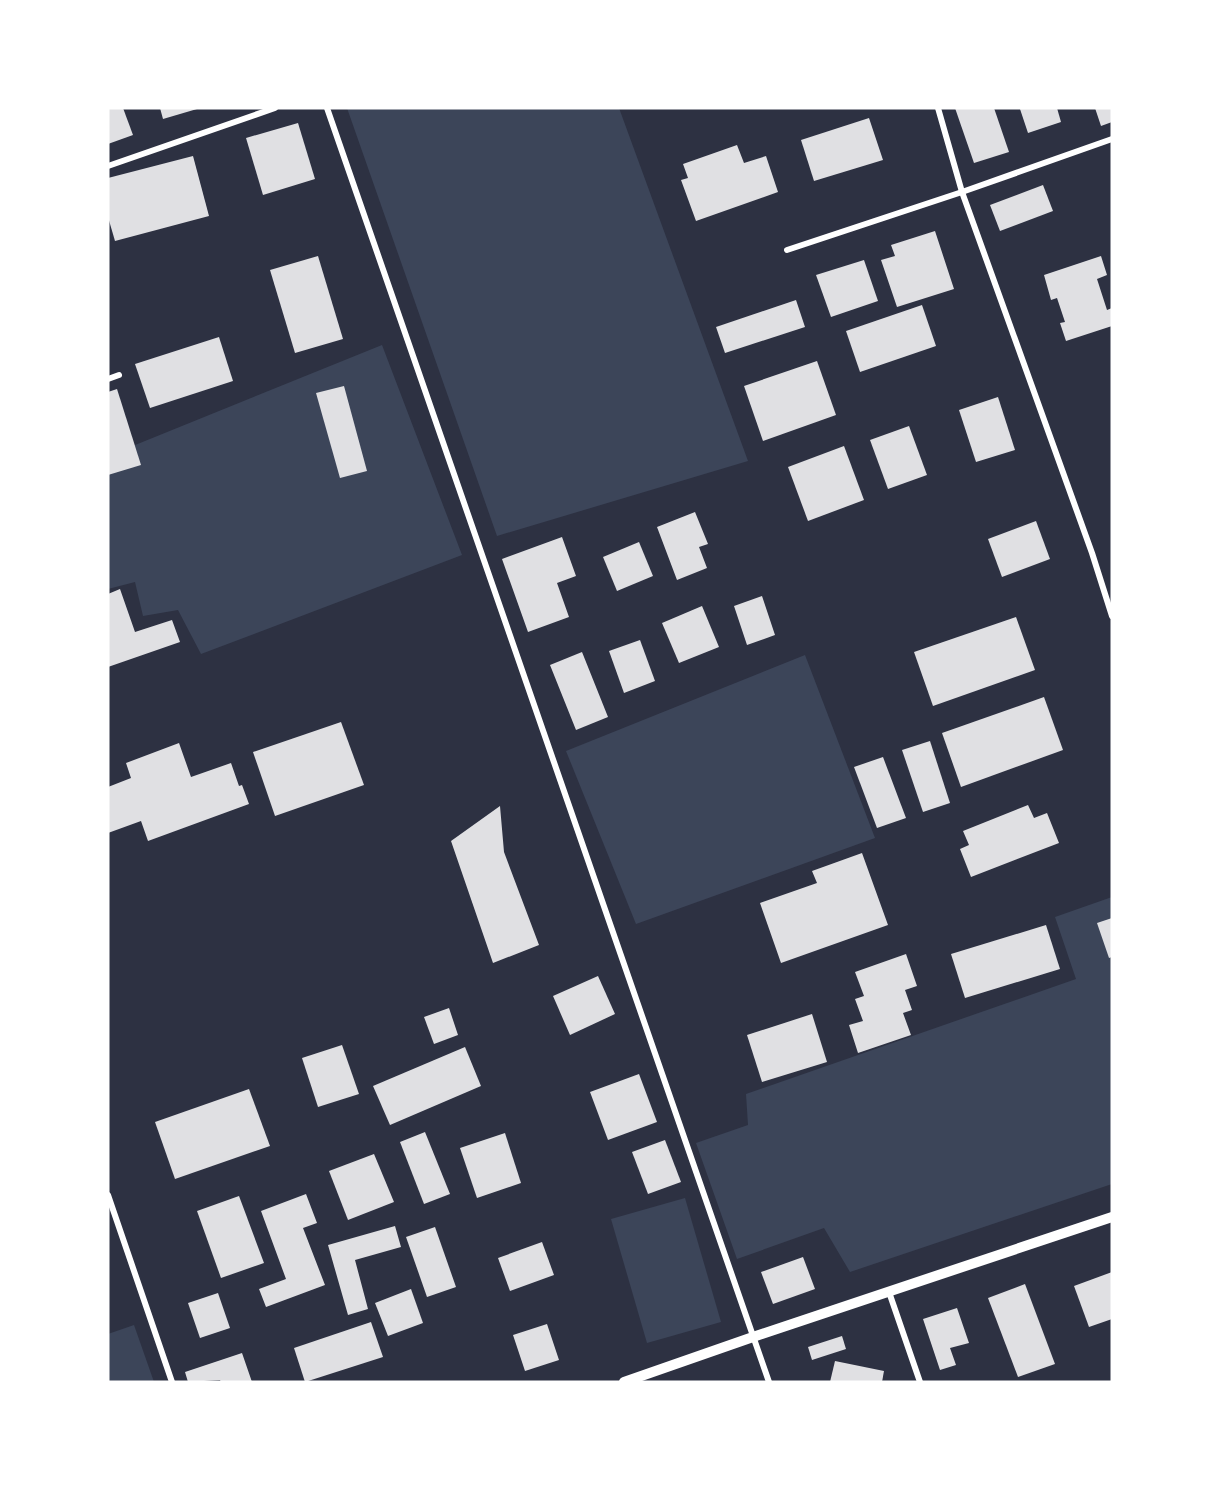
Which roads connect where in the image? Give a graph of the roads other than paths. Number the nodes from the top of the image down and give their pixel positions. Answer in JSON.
{"nodes":[{"id":1,"x":275,"y":108,"type":"edge"},
{"id":2,"x":327,"y":108,"type":"edge"},
{"id":3,"x":938,"y":108,"type":"edge"},
{"id":4,"x":1112,"y":139,"type":"edge"},
{"id":5,"x":108,"y":166,"type":"edge"},
{"id":6,"x":962,"y":192,"type":"junction"},
{"id":7,"x":787,"y":250,"type":"dead end"},
{"id":8,"x":119,"y":375,"type":"dead end"},
{"id":9,"x":108,"y":379,"type":"edge"},
{"id":10,"x":1112,"y":616,"type":"edge"},
{"id":11,"x":108,"y":1195,"type":"edge"},
{"id":12,"x":1112,"y":1217,"type":"edge"},
{"id":13,"x":889,"y":1292,"type":"junction"},
{"id":14,"x":753,"y":1337,"type":"junction"},
{"id":15,"x":172,"y":1382,"type":"edge"},
{"id":16,"x":624,"y":1382,"type":"edge"},
{"id":17,"x":769,"y":1382,"type":"edge"},
{"id":18,"x":920,"y":1382,"type":"edge"}],
"edges":[{"from":1,"to":5,"type":"street"},
{"from":2,"to":14,"type":"street"},
{"from":3,"to":6,"type":"street"},
{"from":4,"to":6,"type":"street"},
{"from":6,"to":7,"type":"street"},
{"from":6,"to":10,"type":"street"},
{"from":8,"to":9,"type":"street"},
{"from":11,"to":15,"type":"street"},
{"from":12,"to":13,"type":"street"},
{"from":13,"to":14,"type":"street"},
{"from":13,"to":18,"type":"street"},
{"from":14,"to":16,"type":"street"},
{"from":14,"to":17,"type":"street"}]}
